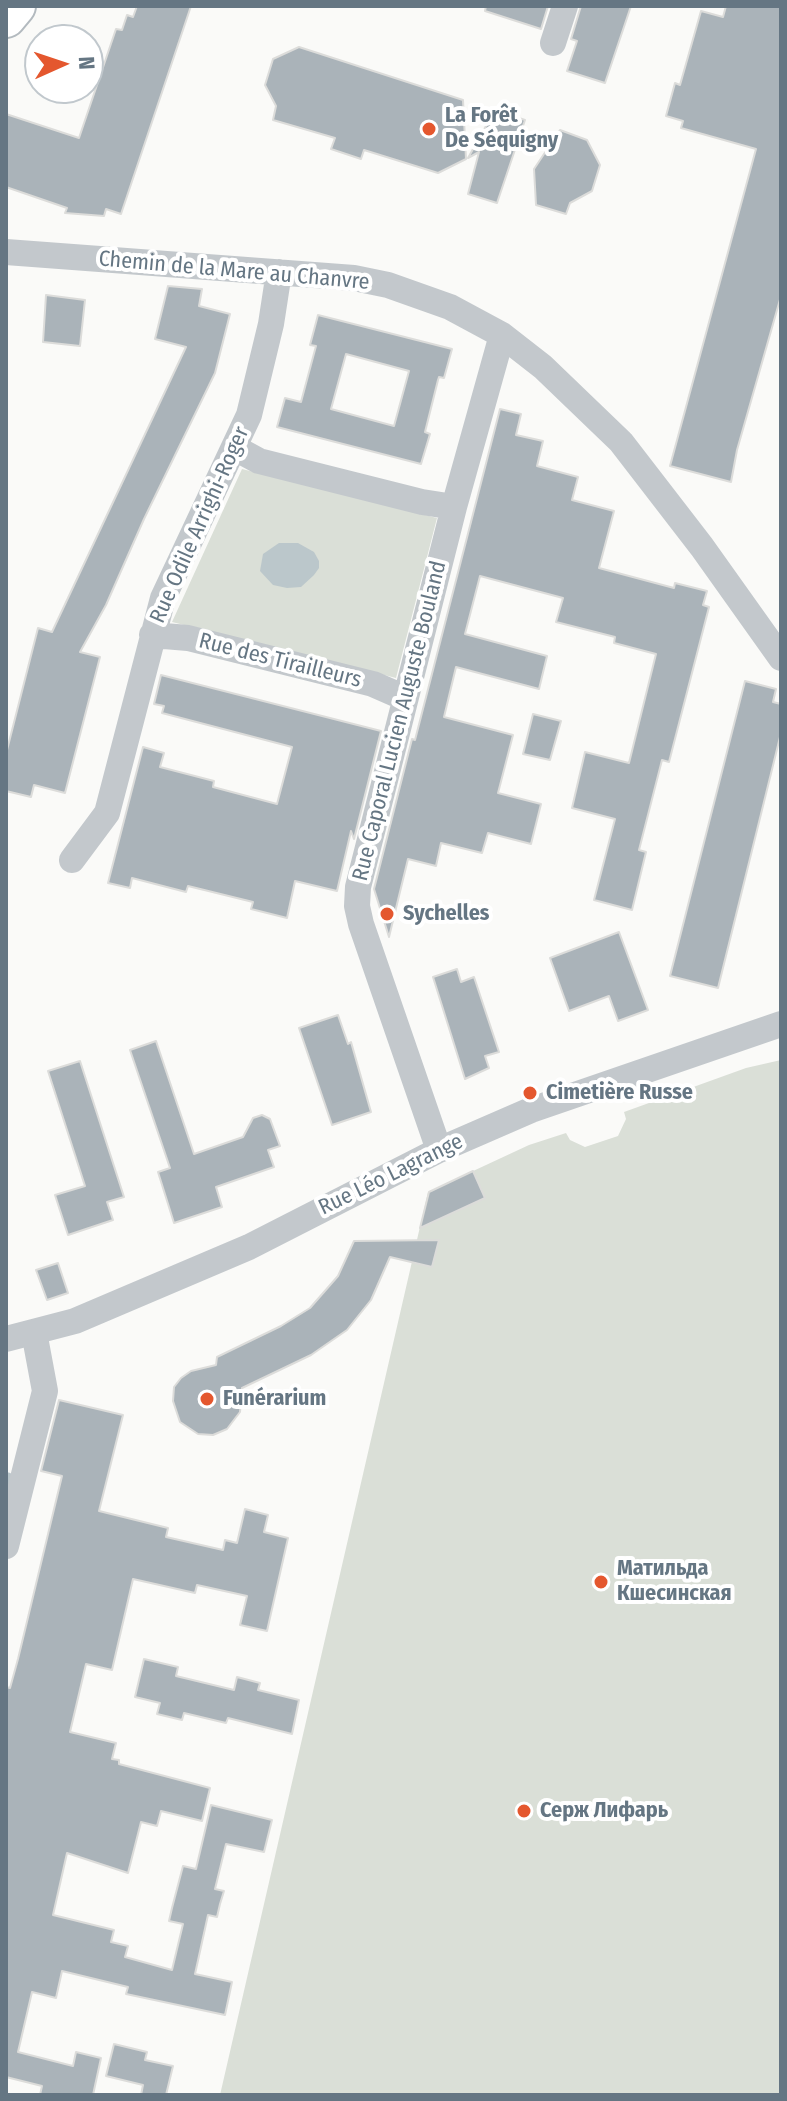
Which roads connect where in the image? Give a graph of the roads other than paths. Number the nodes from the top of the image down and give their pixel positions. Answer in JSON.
{"nodes":[{"id":1,"x":16,"y":6,"type":"edge"},
{"id":2,"x":565,"y":6,"type":"edge"},
{"id":3,"x":6,"y":18,"type":"edge"},
{"id":4,"x":553,"y":43,"type":"dead end"},
{"id":5,"x":6,"y":252,"type":"edge"},
{"id":6,"x":279,"y":272,"type":"junction"},
{"id":7,"x":502,"y":335,"type":"junction"},
{"id":8,"x":235,"y":448,"type":"junction"},
{"id":9,"x":454,"y":507,"type":"junction"},
{"id":10,"x":152,"y":635,"type":"junction"},
{"id":11,"x":781,"y":658,"type":"edge"},
{"id":12,"x":405,"y":698,"type":"junction"},
{"id":13,"x":72,"y":860,"type":"dead end"},
{"id":14,"x":781,"y":1024,"type":"edge"},
{"id":15,"x":439,"y":1150,"type":"junction"},
{"id":16,"x":34,"y":1332,"type":"junction"},
{"id":17,"x":6,"y":1339,"type":"edge"},
{"id":18,"x":6,"y":1546,"type":"edge"}],
"edges":[{"from":1,"to":3,"type":"main road"},
{"from":2,"to":4,"type":"street"},
{"from":5,"to":6,"type":"street","name":"Chemin de la Mare au Chanvre"},
{"from":6,"to":7,"type":"street","name":"Chemin de la Mare au Chanvre"},
{"from":6,"to":8,"type":"street","name":"Rue Odile Arrighi-Roger"},
{"from":7,"to":9,"type":"street","name":"Rue Caporal Lucien Auguste Bouland"},
{"from":7,"to":11,"type":"street","name":"Chemin de la Mare au Chanvre"},
{"from":8,"to":9,"type":"street"},
{"from":8,"to":10,"type":"street","name":"Rue Odile Arrighi-Roger"},
{"from":9,"to":12,"type":"street","name":"Rue Caporal Lucien Auguste Bouland"},
{"from":10,"to":12,"type":"street","name":"Rue des Tirailleurs"},
{"from":10,"to":13,"type":"street","name":"Rue Odile Arrighi-Roger"},
{"from":12,"to":15,"type":"street","name":"Rue Caporal Lucien Auguste Bouland"},
{"from":14,"to":15,"type":"street","name":"Rue Léo Lagrange"},
{"from":15,"to":16,"type":"street","name":"Rue Léo Lagrange"},
{"from":16,"to":17,"type":"street","name":"Rue Léo Lagrange"},
{"from":16,"to":18,"type":"street"}]}
